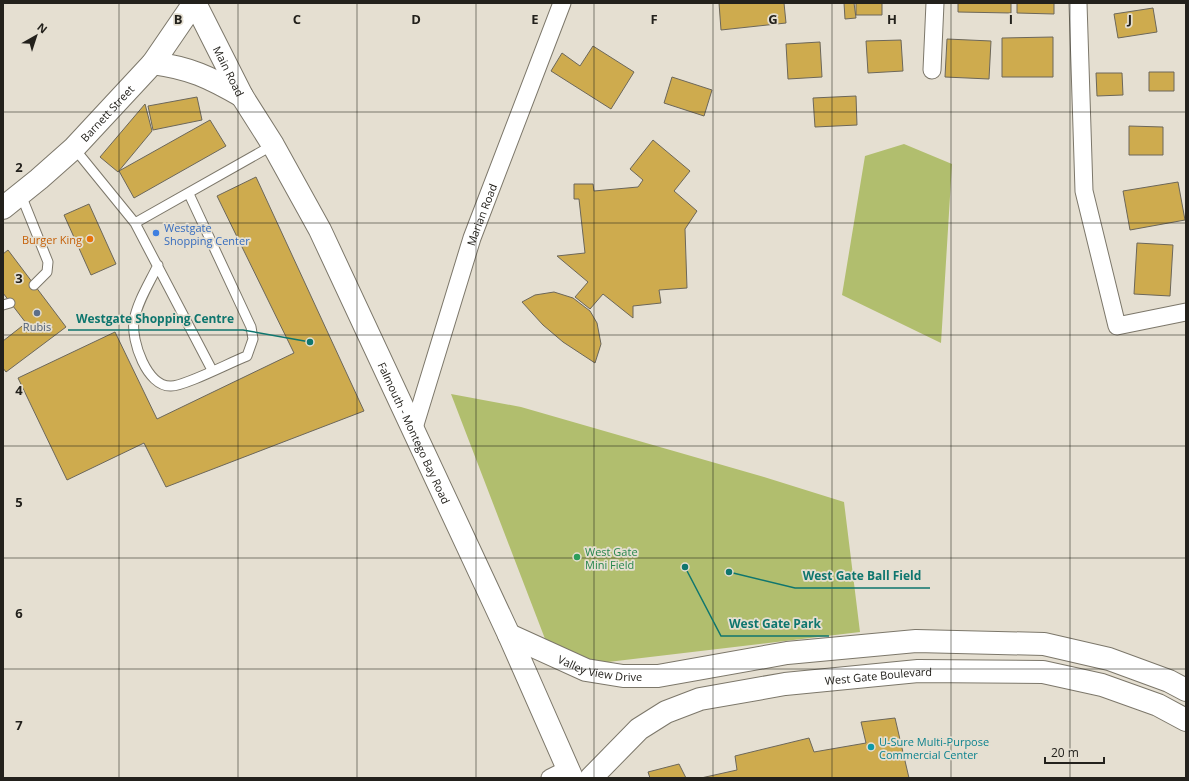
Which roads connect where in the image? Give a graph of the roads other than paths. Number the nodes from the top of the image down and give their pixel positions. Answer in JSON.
{"nodes":[{"id":1,"x":195,"y":3,"type":"edge"},
{"id":2,"x":562,"y":3,"type":"edge"},
{"id":3,"x":934,"y":3,"type":"edge"},
{"id":4,"x":1078,"y":3,"type":"edge"},
{"id":5,"x":153,"y":63,"type":"junction"},
{"id":6,"x":932,"y":70,"type":"dead end"},
{"id":7,"x":242,"y":96,"type":"junction"},
{"id":8,"x":273,"y":145,"type":"junction"},
{"id":9,"x":74,"y":148,"type":"junction"},
{"id":10,"x":189,"y":194,"type":"junction"},
{"id":11,"x":21,"y":195,"type":"junction"},
{"id":12,"x":3,"y":208,"type":"edge"},
{"id":13,"x":135,"y":224,"type":"junction"},
{"id":14,"x":158,"y":265,"type":"junction"},
{"id":15,"x":34,"y":285,"type":"dead end"},
{"id":16,"x":1186,"y":312,"type":"edge"},
{"id":17,"x":212,"y":370,"type":"junction"},
{"id":18,"x":413,"y":431,"type":"junction"},
{"id":19,"x":509,"y":635,"type":"junction"},
{"id":20,"x":1044,"y":644,"type":"junction"},
{"id":21,"x":1043,"y":672,"type":"junction"},
{"id":22,"x":1186,"y":690,"type":"edge"},
{"id":23,"x":1186,"y":720,"type":"edge"},
{"id":24,"x":563,"y":775,"type":"edge"},
{"id":25,"x":591,"y":778,"type":"edge"}],
"edges":[{"from":1,"to":5,"type":"street","name":"Barnett Street"},
{"from":1,"to":7,"type":"street","name":"Main Road"},
{"from":2,"to":18,"type":"street","name":"Marian Road"},
{"from":3,"to":6,"type":"street"},
{"from":4,"to":16,"type":"street"},
{"from":5,"to":7,"type":"street","name":"Main Road"},
{"from":5,"to":9,"type":"street","name":"Barnett Street"},
{"from":7,"to":8,"type":"street","name":"Falmouth - Montego Bay Road"},
{"from":8,"to":10,"type":"lane"},
{"from":8,"to":18,"type":"street","name":"Falmouth - Montego Bay Road"},
{"from":9,"to":11,"type":"street","name":"Barnett Street"},
{"from":9,"to":13,"type":"lane"},
{"from":10,"to":13,"type":"lane"},
{"from":10,"to":17,"type":"lane"},
{"from":11,"to":12,"type":"street","name":"Barnett Street"},
{"from":11,"to":15,"type":"lane"},
{"from":13,"to":14,"type":"lane"},
{"from":14,"to":17,"type":"lane"},
{"from":14,"to":17,"type":"lane"},
{"from":18,"to":19,"type":"street","name":"Falmouth - Montego Bay Road"},
{"from":19,"to":20,"type":"street","name":"Valley View Drive"},
{"from":19,"to":24,"type":"street","name":"Falmouth - Montego Bay Road"},
{"from":20,"to":21,"type":"street"},
{"from":20,"to":22,"type":"street"},
{"from":21,"to":23,"type":"street","name":"West Gate Boulevard"},
{"from":21,"to":25,"type":"street","name":"West Gate Boulevard"}]}
